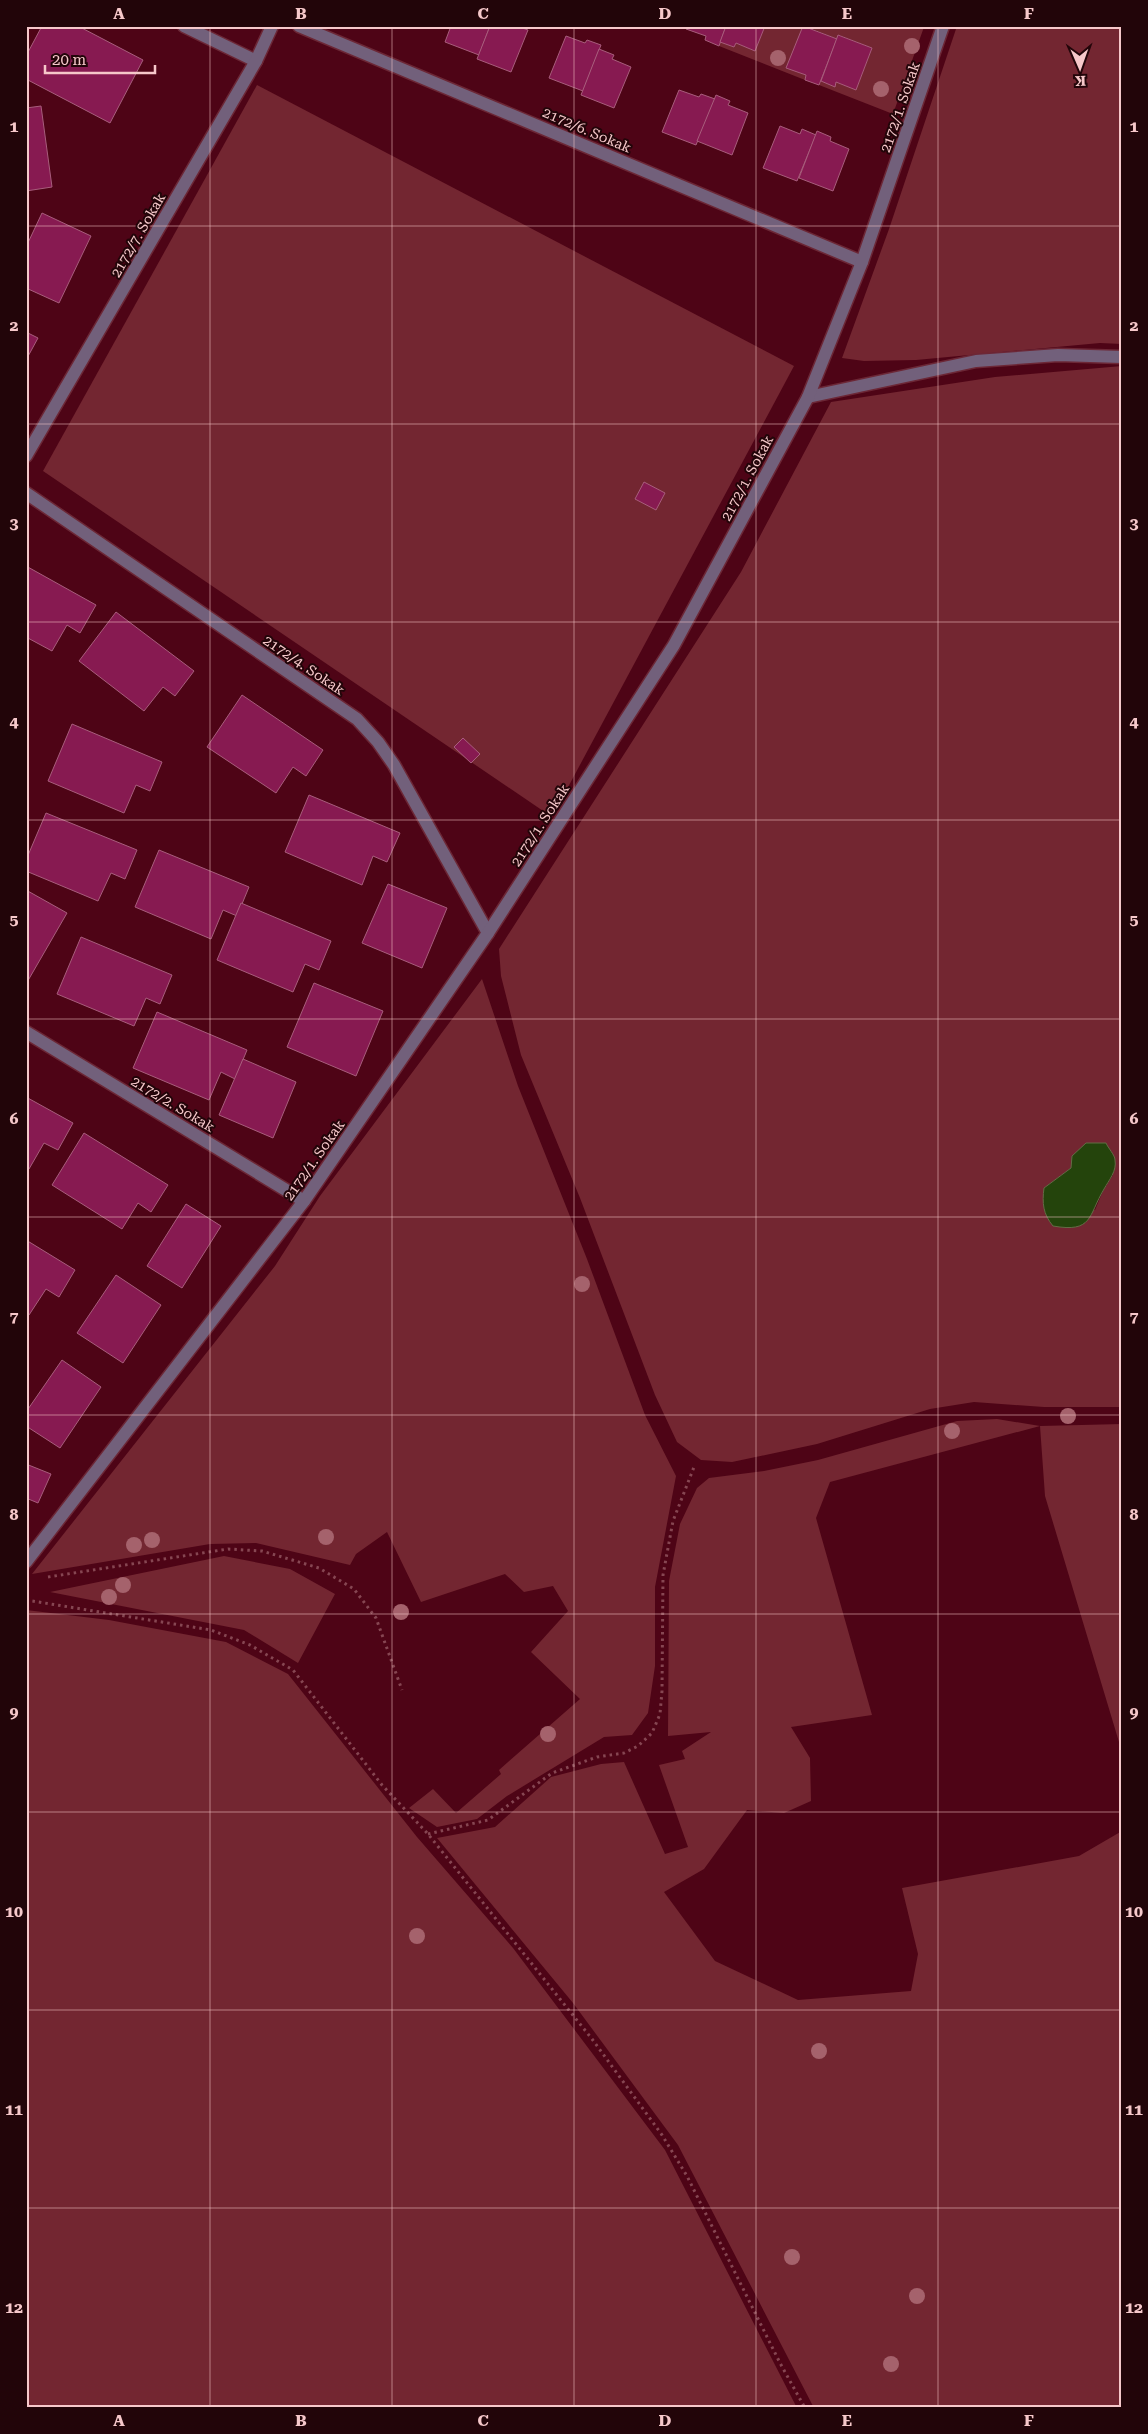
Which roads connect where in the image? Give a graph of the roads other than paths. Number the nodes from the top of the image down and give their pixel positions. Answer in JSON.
{"nodes":[{"id":1,"x":184,"y":26,"type":"edge"},
{"id":2,"x":272,"y":26,"type":"edge"},
{"id":3,"x":300,"y":26,"type":"edge"},
{"id":4,"x":943,"y":26,"type":"edge"},
{"id":5,"x":256,"y":61,"type":"junction"},
{"id":6,"x":862,"y":262,"type":"junction"},
{"id":7,"x":1122,"y":357,"type":"edge"},
{"id":8,"x":808,"y":397,"type":"junction"},
{"id":9,"x":26,"y":456,"type":"edge"},
{"id":10,"x":26,"y":493,"type":"edge"},
{"id":11,"x":488,"y":933,"type":"junction"},
{"id":12,"x":26,"y":1032,"type":"edge"},
{"id":13,"x":304,"y":1201,"type":"junction"},
{"id":14,"x":26,"y":1562,"type":"edge"}],
"edges":[{"from":1,"to":5,"type":"street"},
{"from":2,"to":5,"type":"street","name":"2172/7. Sokak"},
{"from":3,"to":6,"type":"street","name":"2172/6. Sokak"},
{"from":4,"to":6,"type":"street","name":"2172/1. Sokak"},
{"from":5,"to":9,"type":"street","name":"2172/7. Sokak"},
{"from":6,"to":8,"type":"street","name":"2172/1. Sokak"},
{"from":7,"to":8,"type":"street"},
{"from":8,"to":11,"type":"street","name":"2172/1. Sokak"},
{"from":10,"to":11,"type":"street","name":"2172/4. Sokak"},
{"from":11,"to":13,"type":"street","name":"2172/1. Sokak"},
{"from":12,"to":13,"type":"street","name":"2172/2. Sokak"},
{"from":13,"to":14,"type":"street","name":"2172/1. Sokak"}]}
